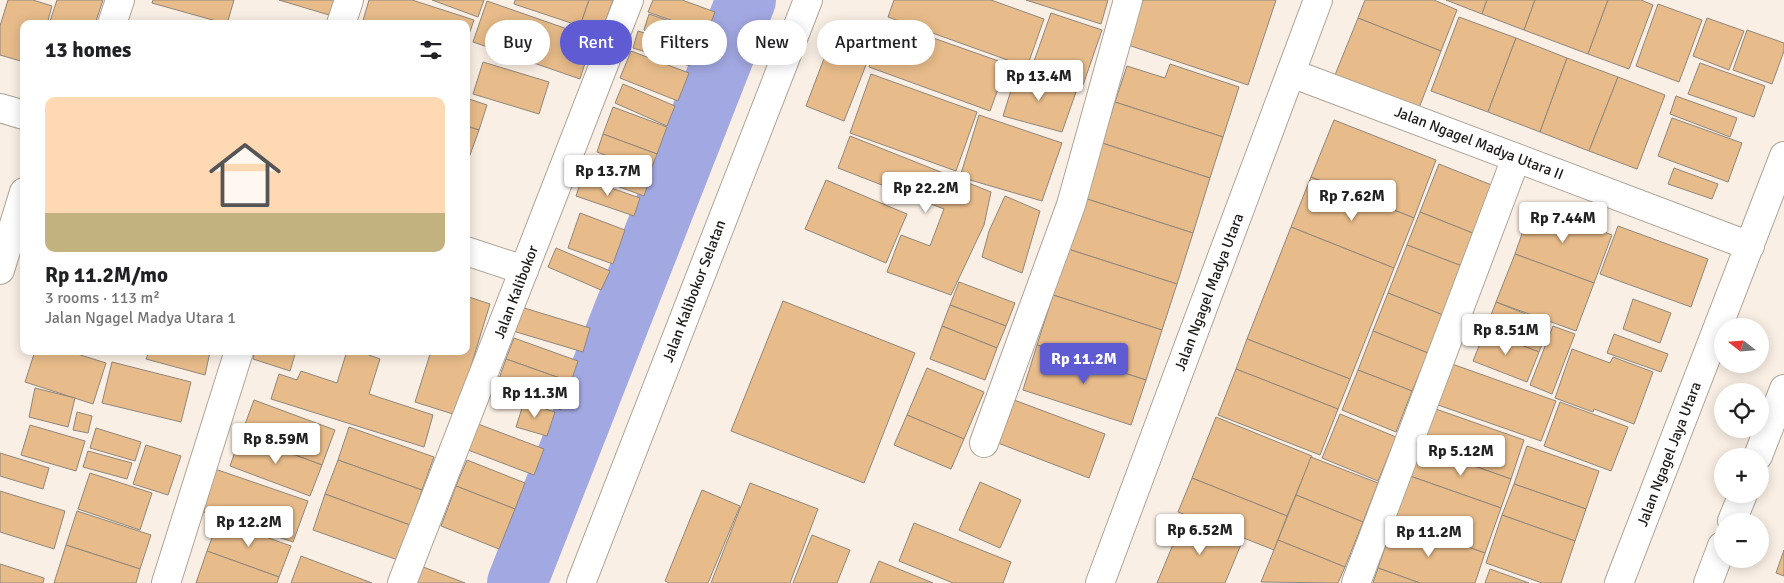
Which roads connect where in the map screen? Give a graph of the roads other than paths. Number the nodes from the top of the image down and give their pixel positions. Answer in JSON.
{"nodes":[{"id":1,"x":120,"y":0,"type":"edge"},
{"id":2,"x":349,"y":0,"type":"edge"},
{"id":3,"x":629,"y":0,"type":"edge"},
{"id":4,"x":808,"y":0,"type":"edge"},
{"id":5,"x":1128,"y":0,"type":"edge"},
{"id":6,"x":1318,"y":0,"type":"edge"},
{"id":7,"x":113,"y":20,"type":"edge"},
{"id":8,"x":343,"y":20,"type":"edge"},
{"id":9,"x":1291,"y":73,"type":"junction"},
{"id":10,"x":0,"y":108,"type":"edge"},
{"id":11,"x":20,"y":114,"type":"edge"},
{"id":12,"x":1784,"y":156,"type":"edge"},
{"id":13,"x":1516,"y":158,"type":"junction"},
{"id":14,"x":20,"y":205,"type":"edge"},
{"id":15,"x":1750,"y":246,"type":"junction"},
{"id":16,"x":470,"y":252,"type":"edge"},
{"id":17,"x":0,"y":270,"type":"edge"},
{"id":18,"x":524,"y":270,"type":"junction"},
{"id":19,"x":238,"y":355,"type":"edge"},
{"id":20,"x":1784,"y":389,"type":"edge"},
{"id":21,"x":984,"y":443,"type":"dead end"},
{"id":22,"x":1761,"y":448,"type":"edge"},
{"id":23,"x":1714,"y":567,"type":"edge"},
{"id":24,"x":166,"y":583,"type":"edge"},
{"id":25,"x":402,"y":583,"type":"edge"},
{"id":26,"x":581,"y":583,"type":"edge"},
{"id":27,"x":1100,"y":583,"type":"edge"},
{"id":28,"x":1356,"y":583,"type":"edge"},
{"id":29,"x":1619,"y":583,"type":"edge"},
{"id":30,"x":1708,"y":583,"type":"edge"}],
"edges":[{"from":1,"to":7,"type":"street"},
{"from":2,"to":8,"type":"street"},
{"from":3,"to":18,"type":"street","name":"Jalan Kalibokor"},
{"from":4,"to":26,"type":"street","name":"Jalan Kalibokor Selatan"},
{"from":5,"to":21,"type":"street"},
{"from":6,"to":9,"type":"street","name":"Jalan Ngagel Madya Utara"},
{"from":9,"to":13,"type":"street","name":"Jalan Ngagel Madya Utara II"},
{"from":9,"to":27,"type":"street","name":"Jalan Ngagel Madya Utara"},
{"from":10,"to":11,"type":"street"},
{"from":12,"to":15,"type":"street","name":"Jalan Ngagel Jaya Utara"},
{"from":13,"to":15,"type":"street","name":"Jalan Ngagel Madya Utara II"},
{"from":13,"to":28,"type":"street"},
{"from":14,"to":17,"type":"street"},
{"from":15,"to":29,"type":"street","name":"Jalan Ngagel Jaya Utara"},
{"from":16,"to":18,"type":"street"},
{"from":18,"to":25,"type":"street","name":"Jalan Kalibokor"},
{"from":19,"to":24,"type":"street"},
{"from":20,"to":22,"type":"street"},
{"from":23,"to":30,"type":"street"}]}
